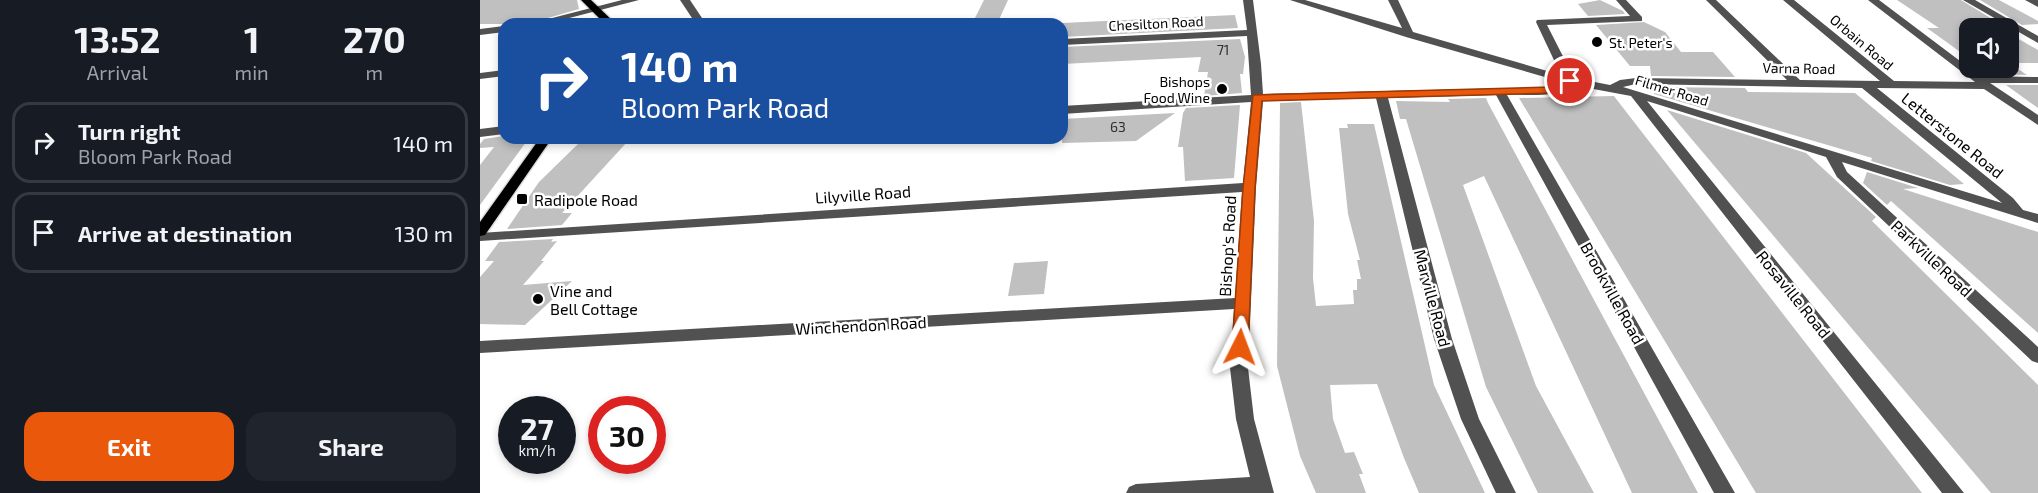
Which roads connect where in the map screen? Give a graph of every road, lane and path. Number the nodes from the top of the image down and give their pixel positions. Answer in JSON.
{"nodes":[{"id":1,"x":586,"y":0,"type":"edge"},
{"id":2,"x":634,"y":0,"type":"edge"},
{"id":3,"x":685,"y":0,"type":"edge"},
{"id":4,"x":1248,"y":0,"type":"edge"},
{"id":5,"x":1295,"y":0,"type":"edge"},
{"id":6,"x":1393,"y":0,"type":"edge"},
{"id":7,"x":1621,"y":0,"type":"edge"},
{"id":8,"x":1711,"y":0,"type":"edge"},
{"id":9,"x":1788,"y":0,"type":"edge"},
{"id":10,"x":1873,"y":0,"type":"edge"},
{"id":11,"x":1968,"y":0,"type":"edge"},
{"id":12,"x":2030,"y":0,"type":"edge"},
{"id":13,"x":2038,"y":4,"type":"edge"},
{"id":14,"x":597,"y":10,"type":"junction"},
{"id":15,"x":561,"y":18,"type":"edge"},
{"id":16,"x":605,"y":18,"type":"edge"},
{"id":17,"x":697,"y":18,"type":"edge"},
{"id":18,"x":498,"y":30,"type":"edge"},
{"id":19,"x":480,"y":32,"type":"edge"},
{"id":20,"x":1252,"y":33,"type":"junction"},
{"id":21,"x":1410,"y":34,"type":"junction"},
{"id":22,"x":2038,"y":40,"type":"edge"},
{"id":23,"x":1068,"y":42,"type":"edge"},
{"id":24,"x":498,"y":74,"type":"edge"},
{"id":25,"x":480,"y":76,"type":"edge"},
{"id":26,"x":2038,"y":80,"type":"edge"},
{"id":27,"x":1570,"y":81,"type":"junction"},
{"id":28,"x":1983,"y":82,"type":"junction"},
{"id":29,"x":1797,"y":83,"type":"junction"},
{"id":30,"x":1865,"y":84,"type":"junction"},
{"id":31,"x":1890,"y":84,"type":"junction"},
{"id":32,"x":1612,"y":88,"type":"junction"},
{"id":33,"x":1500,"y":92,"type":"junction"},
{"id":34,"x":1635,"y":94,"type":"junction"},
{"id":35,"x":1381,"y":95,"type":"junction"},
{"id":36,"x":1257,"y":98,"type":"junction"},
{"id":37,"x":1068,"y":110,"type":"edge"},
{"id":38,"x":2038,"y":121,"type":"edge"},
{"id":39,"x":498,"y":131,"type":"edge"},
{"id":40,"x":480,"y":134,"type":"edge"},
{"id":41,"x":541,"y":144,"type":"edge"},
{"id":42,"x":1831,"y":155,"type":"junction"},
{"id":43,"x":1249,"y":188,"type":"junction"},
{"id":44,"x":2018,"y":213,"type":"junction"},
{"id":45,"x":485,"y":216,"type":"edge"},
{"id":46,"x":2038,"y":219,"type":"edge"},
{"id":47,"x":480,"y":232,"type":"edge"},
{"id":48,"x":480,"y":237,"type":"edge"},
{"id":49,"x":1242,"y":303,"type":"junction"},
{"id":50,"x":480,"y":347,"type":"edge"},
{"id":51,"x":2038,"y":357,"type":"edge"},
{"id":52,"x":1263,"y":489,"type":"edge"},
{"id":53,"x":1136,"y":493,"type":"edge"},
{"id":54,"x":1506,"y":493,"type":"edge"},
{"id":55,"x":1725,"y":493,"type":"edge"},
{"id":56,"x":1954,"y":493,"type":"edge"}],
"edges":[{"from":1,"to":14,"type":"main road"},
{"from":2,"to":14,"type":"street"},
{"from":3,"to":17,"type":"street"},
{"from":4,"to":20,"type":"street","name":"Bishop's Road"},
{"from":5,"to":21,"type":"street","name":"Filmer Road"},
{"from":6,"to":21,"type":"street"},
{"from":7,"to":27,"type":"street"},
{"from":8,"to":29,"type":"street"},
{"from":9,"to":31,"type":"street","name":"Orbain Road"},
{"from":10,"to":28,"type":"street"},
{"from":11,"to":22,"type":"street"},
{"from":12,"to":13,"type":"street"},
{"from":14,"to":15,"type":"street"},
{"from":14,"to":16,"type":"main road"},
{"from":18,"to":19,"type":"street"},
{"from":20,"to":23,"type":"street","name":"Chesilton Road"},
{"from":20,"to":36,"type":"street","name":"Bishop's Road"},
{"from":21,"to":27,"type":"street","name":"Filmer Road"},
{"from":24,"to":25,"type":"street"},
{"from":26,"to":28,"type":"street","name":"Varna Road"},
{"from":27,"to":32,"type":"street","name":"Filmer Road"},
{"from":27,"to":33,"type":"street"},
{"from":28,"to":31,"type":"street","name":"Varna Road"},
{"from":28,"to":38,"type":"street"},
{"from":29,"to":30,"type":"street","name":"Varna Road"},
{"from":29,"to":32,"type":"street","name":"Varna Road"},
{"from":30,"to":31,"type":"street","name":"Varna Road"},
{"from":30,"to":44,"type":"street","name":"Letterstone Road"},
{"from":32,"to":34,"type":"street","name":"Filmer Road"},
{"from":33,"to":35,"type":"street"},
{"from":33,"to":55,"type":"street","name":"Brookville Road"},
{"from":34,"to":42,"type":"street","name":"Filmer Road"},
{"from":34,"to":56,"type":"street","name":"Rosaville Road"},
{"from":35,"to":36,"type":"street"},
{"from":35,"to":54,"type":"street","name":"Marville Road"},
{"from":36,"to":37,"type":"street"},
{"from":36,"to":43,"type":"street","name":"Bishop's Road"},
{"from":39,"to":40,"type":"street"},
{"from":41,"to":45,"type":"main road"},
{"from":42,"to":44,"type":"street","name":"Filmer Road"},
{"from":42,"to":51,"type":"street","name":"Parkville Road"},
{"from":43,"to":48,"type":"street","name":"Lilyville Road"},
{"from":43,"to":49,"type":"street","name":"Bishop's Road"},
{"from":44,"to":46,"type":"street","name":"Filmer Road"},
{"from":45,"to":47,"type":"main road"},
{"from":49,"to":50,"type":"street","name":"Winchendon Road"},
{"from":49,"to":52,"type":"street","name":"Bishop's Road"},
{"from":52,"to":53,"type":"street"}]}
